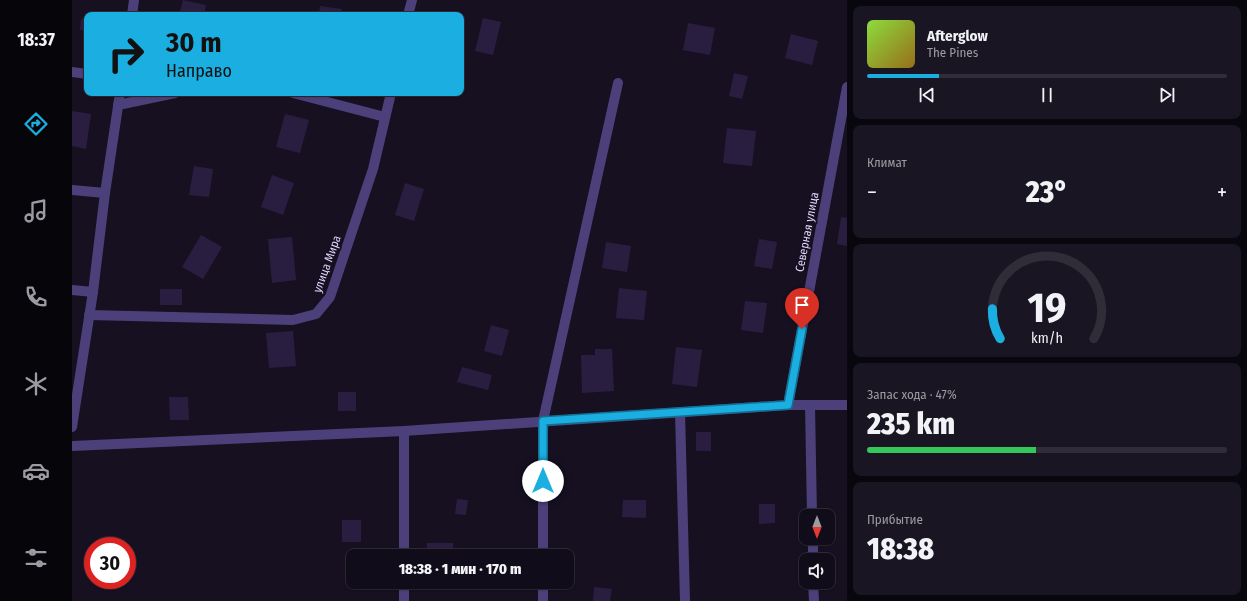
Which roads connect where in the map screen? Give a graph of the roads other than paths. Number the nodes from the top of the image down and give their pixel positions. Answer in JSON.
{"nodes":[{"id":1,"x":134,"y":0,"type":"edge"},
{"id":2,"x":412,"y":0,"type":"edge"},
{"id":3,"x":132,"y":12,"type":"edge"},
{"id":4,"x":409,"y":12,"type":"edge"},
{"id":5,"x":72,"y":72,"type":"edge"},
{"id":6,"x":84,"y":74,"type":"edge"},
{"id":7,"x":618,"y":82,"type":"dead end"},
{"id":8,"x":847,"y":87,"type":"edge"},
{"id":9,"x":120,"y":96,"type":"edge"},
{"id":10,"x":161,"y":96,"type":"edge"},
{"id":11,"x":304,"y":96,"type":"edge"},
{"id":12,"x":390,"y":96,"type":"edge"},
{"id":13,"x":118,"y":105,"type":"junction"},
{"id":14,"x":385,"y":117,"type":"junction"},
{"id":15,"x":72,"y":190,"type":"edge"},
{"id":16,"x":105,"y":193,"type":"junction"},
{"id":17,"x":72,"y":290,"type":"edge"},
{"id":18,"x":93,"y":292,"type":"junction"},
{"id":19,"x":89,"y":314,"type":"junction"},
{"id":20,"x":788,"y":405,"type":"junction"},
{"id":21,"x":810,"y":405,"type":"junction"},
{"id":22,"x":847,"y":405,"type":"edge"},
{"id":23,"x":680,"y":412,"type":"junction"},
{"id":24,"x":543,"y":421,"type":"junction"},
{"id":25,"x":72,"y":427,"type":"edge"},
{"id":26,"x":404,"y":431,"type":"junction"},
{"id":27,"x":72,"y":446,"type":"edge"},
{"id":28,"x":812,"y":509,"type":"edge"},
{"id":29,"x":404,"y":549,"type":"edge"},
{"id":30,"x":543,"y":549,"type":"edge"},
{"id":31,"x":404,"y":589,"type":"edge"},
{"id":32,"x":543,"y":589,"type":"edge"},
{"id":33,"x":814,"y":589,"type":"edge"},
{"id":34,"x":404,"y":601,"type":"edge"},
{"id":35,"x":542,"y":601,"type":"edge"},
{"id":36,"x":685,"y":601,"type":"edge"},
{"id":37,"x":814,"y":601,"type":"edge"}],
"edges":[{"from":1,"to":3,"type":"street"},
{"from":2,"to":4,"type":"street"},
{"from":5,"to":6,"type":"street"},
{"from":7,"to":24,"type":"street"},
{"from":8,"to":20,"type":"street","name":"Северная улица"},
{"from":9,"to":13,"type":"street"},
{"from":10,"to":13,"type":"street"},
{"from":11,"to":14,"type":"street"},
{"from":12,"to":14,"type":"street","name":"улица Мира"},
{"from":13,"to":16,"type":"street"},
{"from":14,"to":19,"type":"street","name":"улица Мира"},
{"from":15,"to":16,"type":"street"},
{"from":16,"to":18,"type":"street"},
{"from":17,"to":18,"type":"street"},
{"from":18,"to":19,"type":"street"},
{"from":19,"to":25,"type":"street"},
{"from":20,"to":21,"type":"street"},
{"from":20,"to":23,"type":"street"},
{"from":21,"to":22,"type":"street"},
{"from":21,"to":28,"type":"street"},
{"from":23,"to":24,"type":"street"},
{"from":23,"to":36,"type":"street"},
{"from":24,"to":26,"type":"street"},
{"from":24,"to":30,"type":"street"},
{"from":26,"to":27,"type":"street"},
{"from":26,"to":29,"type":"street"},
{"from":31,"to":34,"type":"street"},
{"from":32,"to":35,"type":"street"},
{"from":33,"to":37,"type":"street"}]}
